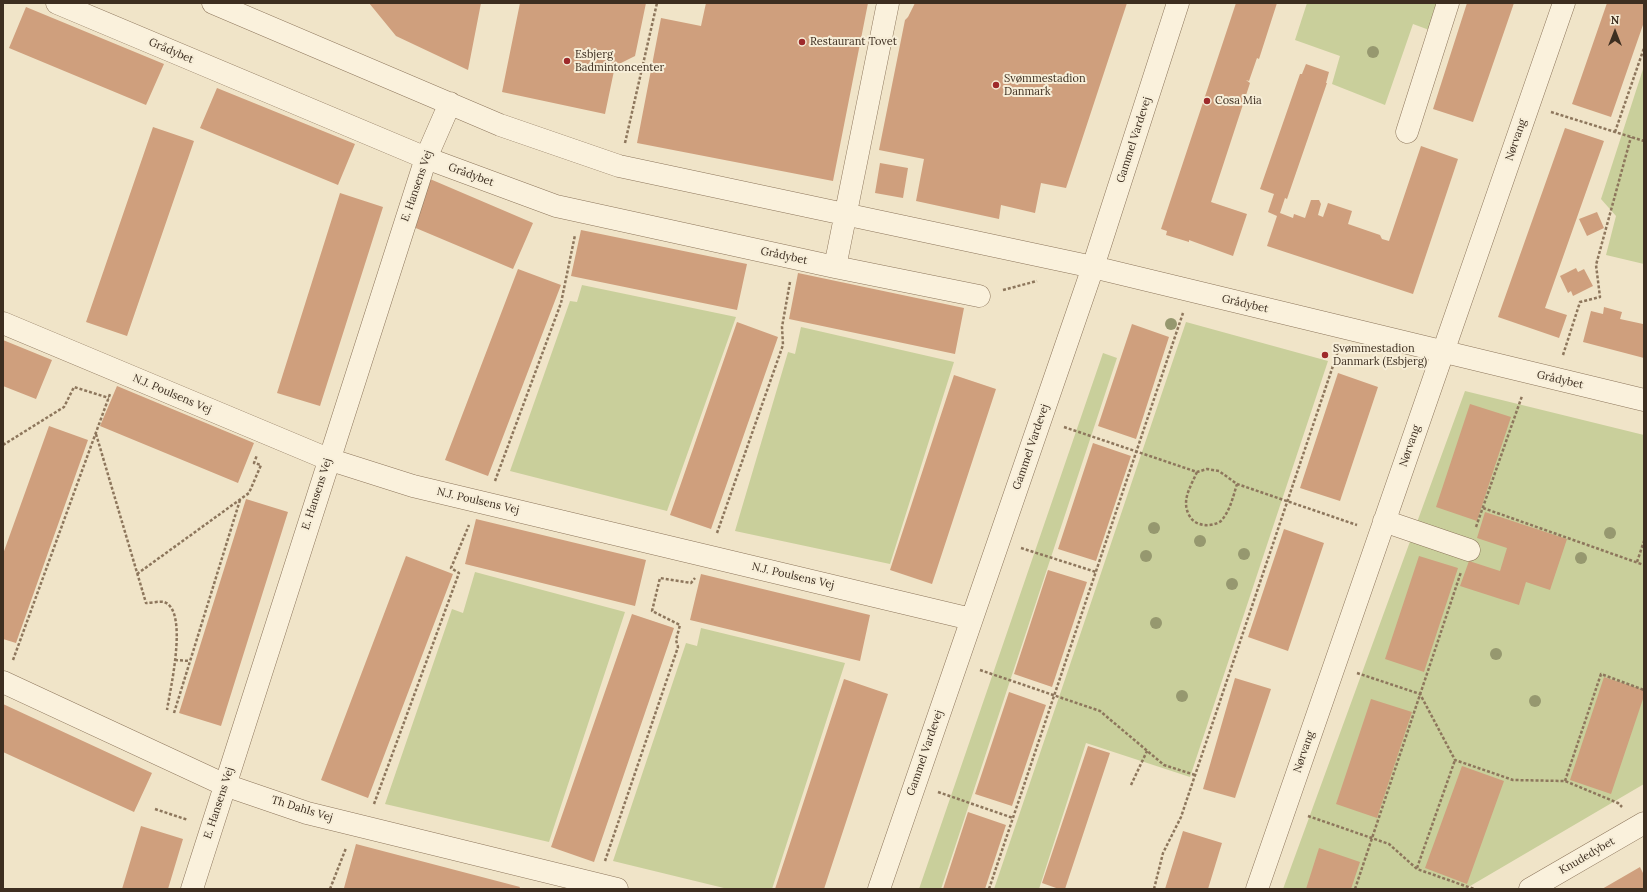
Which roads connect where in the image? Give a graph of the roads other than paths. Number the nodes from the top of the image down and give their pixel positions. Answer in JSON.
{"nodes":[{"id":1,"x":57,"y":3,"type":"edge"},
{"id":2,"x":213,"y":3,"type":"edge"},
{"id":3,"x":888,"y":3,"type":"edge"},
{"id":4,"x":1178,"y":3,"type":"edge"},
{"id":5,"x":1448,"y":3,"type":"edge"},
{"id":6,"x":1564,"y":3,"type":"edge"},
{"id":7,"x":450,"y":103,"type":"junction"},
{"id":8,"x":1407,"y":132,"type":"dead end"},
{"id":9,"x":426,"y":158,"type":"junction"},
{"id":10,"x":845,"y":213,"type":"junction"},
{"id":11,"x":835,"y":267,"type":"junction"},
{"id":12,"x":1093,"y":267,"type":"junction"},
{"id":13,"x":979,"y":296,"type":"dead end"},
{"id":14,"x":3,"y":323,"type":"edge"},
{"id":15,"x":1442,"y":351,"type":"junction"},
{"id":16,"x":1644,"y":400,"type":"edge"},
{"id":17,"x":328,"y":459,"type":"junction"},
{"id":18,"x":1382,"y":527,"type":"junction"},
{"id":19,"x":1468,"y":550,"type":"road end"},
{"id":20,"x":971,"y":619,"type":"junction"},
{"id":21,"x":4,"y":682,"type":"edge"},
{"id":22,"x":225,"y":785,"type":"junction"},
{"id":23,"x":1639,"y":825,"type":"edge"},
{"id":24,"x":607,"y":887,"type":"edge"},
{"id":25,"x":192,"y":889,"type":"edge"},
{"id":26,"x":879,"y":889,"type":"edge"},
{"id":27,"x":1257,"y":889,"type":"edge"},
{"id":28,"x":1530,"y":889,"type":"edge"}],
"edges":[{"from":1,"to":9,"type":"street","name":"Grådybet"},
{"from":2,"to":7,"type":"street","name":"Grådybet"},
{"from":3,"to":10,"type":"street"},
{"from":4,"to":12,"type":"street","name":"Gammel Vardevej"},
{"from":5,"to":8,"type":"street"},
{"from":6,"to":15,"type":"street","name":"Nørvang"},
{"from":7,"to":9,"type":"street","name":"E. Hansens Vej"},
{"from":7,"to":10,"type":"street","name":"Grådybet"},
{"from":9,"to":11,"type":"street","name":"Grådybet"},
{"from":9,"to":17,"type":"street","name":"E. Hansens Vej"},
{"from":10,"to":11,"type":"street"},
{"from":10,"to":12,"type":"street","name":"Grådybet"},
{"from":11,"to":13,"type":"street","name":"Grådybet"},
{"from":12,"to":15,"type":"street","name":"Grådybet"},
{"from":12,"to":20,"type":"street","name":"Gammel Vardevej"},
{"from":14,"to":17,"type":"street","name":"N.J. Poulsens Vej"},
{"from":15,"to":16,"type":"street","name":"Grådybet"},
{"from":15,"to":18,"type":"street","name":"Nørvang"},
{"from":17,"to":20,"type":"street","name":"N.J. Poulsens Vej"},
{"from":17,"to":22,"type":"street","name":"E. Hansens Vej"},
{"from":18,"to":19,"type":"street"},
{"from":18,"to":27,"type":"street","name":"Nørvang"},
{"from":20,"to":26,"type":"street","name":"Gammel Vardevej"},
{"from":21,"to":22,"type":"street","name":"Th Dahls Vej"},
{"from":22,"to":24,"type":"street","name":"Th Dahls Vej"},
{"from":22,"to":25,"type":"street","name":"E. Hansens Vej"},
{"from":23,"to":28,"type":"street","name":"Knudedybet"}]}
